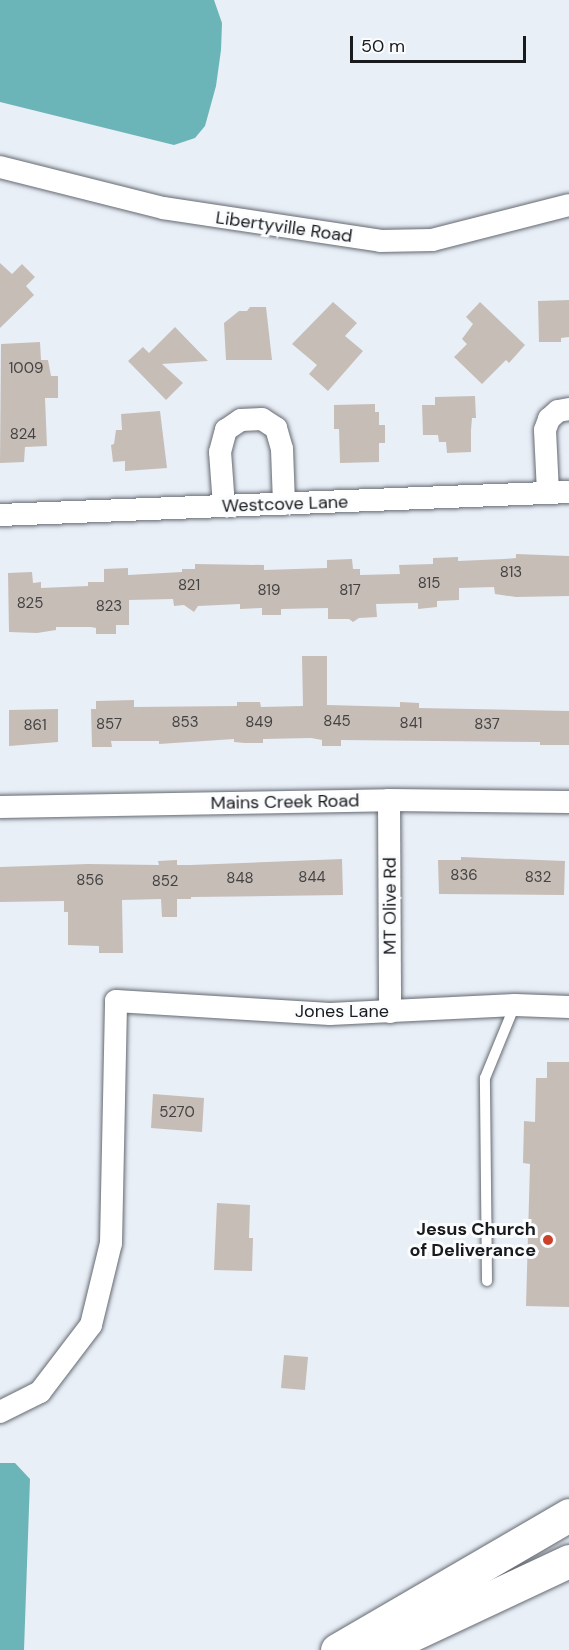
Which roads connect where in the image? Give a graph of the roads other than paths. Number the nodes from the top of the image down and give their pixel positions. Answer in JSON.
{"nodes":[{"id":1,"x":0,"y":167,"type":"edge"},
{"id":2,"x":569,"y":205,"type":"edge"},
{"id":3,"x":569,"y":409,"type":"edge"},
{"id":4,"x":558,"y":492,"type":"edge"},
{"id":5,"x":284,"y":504,"type":"junction"},
{"id":6,"x":224,"y":506,"type":"junction"},
{"id":7,"x":0,"y":515,"type":"edge"},
{"id":8,"x":389,"y":800,"type":"junction"},
{"id":9,"x":569,"y":802,"type":"edge"},
{"id":10,"x":0,"y":807,"type":"edge"},
{"id":11,"x":515,"y":1005,"type":"junction"},
{"id":12,"x":569,"y":1007,"type":"edge"},
{"id":13,"x":390,"y":1012,"type":"junction"},
{"id":14,"x":487,"y":1281,"type":"dead end"},
{"id":15,"x":0,"y":1412,"type":"edge"},
{"id":16,"x":569,"y":1515,"type":"edge"},
{"id":17,"x":569,"y":1561,"type":"edge"},
{"id":18,"x":337,"y":1650,"type":"edge"},
{"id":19,"x":378,"y":1650,"type":"edge"}],
"edges":[{"from":1,"to":2,"type":"street","name":"Libertyville Road"},
{"from":3,"to":4,"type":"street"},
{"from":4,"to":5,"type":"street","name":"Westcove Lane"},
{"from":5,"to":6,"type":"street","name":"Westcove Lane"},
{"from":5,"to":6,"type":"street"},
{"from":6,"to":7,"type":"street","name":"Westcove Lane"},
{"from":8,"to":9,"type":"street","name":"Mains Creek Road"},
{"from":8,"to":10,"type":"street","name":"Mains Creek Road"},
{"from":8,"to":13,"type":"street","name":"MT Olive Rd"},
{"from":11,"to":12,"type":"street","name":"Jones Lane"},
{"from":11,"to":13,"type":"street","name":"Jones Lane"},
{"from":11,"to":14,"type":"lane"},
{"from":13,"to":15,"type":"street","name":"Jones Lane"},
{"from":16,"to":18,"type":"highway"},
{"from":17,"to":19,"type":"highway"}]}
